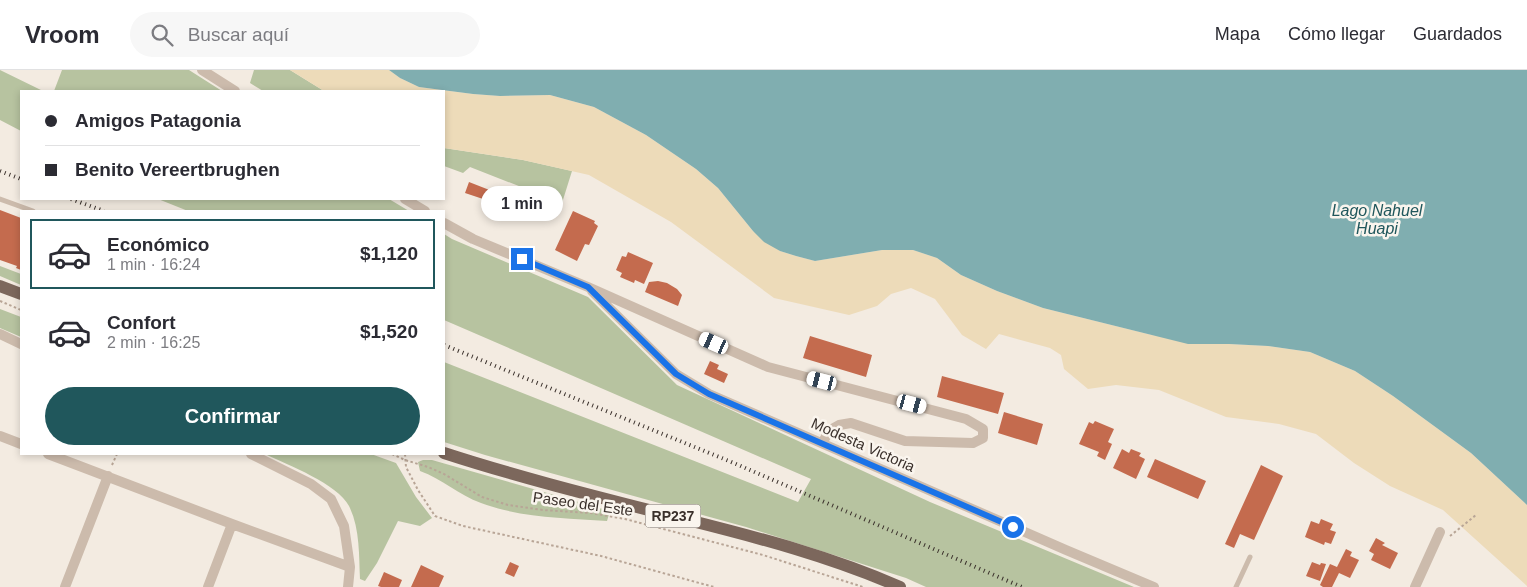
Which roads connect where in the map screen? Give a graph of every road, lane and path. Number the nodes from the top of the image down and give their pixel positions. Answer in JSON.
{"nodes":[{"id":1,"x":202,"y":70,"type":"edge"},
{"id":2,"x":233,"y":90,"type":"edge"},
{"id":3,"x":0,"y":199,"type":"edge"},
{"id":4,"x":407,"y":200,"type":"edge"},
{"id":5,"x":30,"y":210,"type":"edge"},
{"id":6,"x":423,"y":210,"type":"edge"},
{"id":7,"x":445,"y":224,"type":"edge"},
{"id":8,"x":0,"y":286,"type":"edge"},
{"id":9,"x":588,"y":287,"type":"junction"},
{"id":10,"x":20,"y":294,"type":"edge"},
{"id":11,"x":0,"y":301,"type":"edge"},
{"id":12,"x":20,"y":310,"type":"edge"},
{"id":13,"x":0,"y":334,"type":"edge"},
{"id":14,"x":20,"y":344,"type":"edge"},
{"id":15,"x":0,"y":436,"type":"edge"},
{"id":16,"x":822,"y":443,"type":"junction"},
{"id":17,"x":20,"y":444,"type":"edge"},
{"id":18,"x":445,"y":453,"type":"edge"},
{"id":19,"x":51,"y":455,"type":"edge"},
{"id":20,"x":117,"y":455,"type":"edge"},
{"id":21,"x":253,"y":455,"type":"edge"},
{"id":22,"x":394,"y":455,"type":"edge"},
{"id":23,"x":405,"y":455,"type":"edge"},
{"id":24,"x":405,"y":460,"type":"junction"},
{"id":25,"x":108,"y":476,"type":"junction"},
{"id":26,"x":1476,"y":515,"type":"dead end"},
{"id":27,"x":232,"y":524,"type":"junction"},
{"id":28,"x":1440,"y":532,"type":"dead end"},
{"id":29,"x":1431,"y":552,"type":"junction"},
{"id":30,"x":1250,"y":557,"type":"dead end"},
{"id":31,"x":350,"y":567,"type":"junction"},
{"id":32,"x":65,"y":587,"type":"edge"},
{"id":33,"x":208,"y":587,"type":"edge"},
{"id":34,"x":348,"y":587,"type":"edge"},
{"id":35,"x":714,"y":587,"type":"edge"},
{"id":36,"x":863,"y":587,"type":"edge"},
{"id":37,"x":900,"y":587,"type":"edge"},
{"id":38,"x":1154,"y":587,"type":"edge"},
{"id":39,"x":1236,"y":587,"type":"edge"},
{"id":40,"x":1415,"y":587,"type":"edge"}],
"edges":[{"from":1,"to":2,"type":"street"},
{"from":3,"to":5,"type":"lane"},
{"from":4,"to":6,"type":"street"},
{"from":7,"to":9,"type":"street"},
{"from":8,"to":10,"type":"main road"},
{"from":9,"to":16,"type":"street","name":"Modesta Victoria"},
{"from":9,"to":16,"type":"street"},
{"from":11,"to":12,"type":"path"},
{"from":13,"to":14,"type":"street"},
{"from":15,"to":17,"type":"street"},
{"from":16,"to":38,"type":"street","name":"Modesta Victoria"},
{"from":18,"to":37,"type":"main road","number":"RP237"},
{"from":19,"to":25,"type":"street"},
{"from":20,"to":25,"type":"path"},
{"from":21,"to":31,"type":"street"},
{"from":22,"to":24,"type":"path","name":"Paseo del Este"},
{"from":23,"to":24,"type":"path"},
{"from":24,"to":35,"type":"path"},
{"from":24,"to":36,"type":"path","name":"Paseo del Este"},
{"from":25,"to":27,"type":"street"},
{"from":25,"to":32,"type":"street"},
{"from":26,"to":29,"type":"path"},
{"from":27,"to":31,"type":"street"},
{"from":27,"to":33,"type":"street"},
{"from":28,"to":29,"type":"street"},
{"from":29,"to":40,"type":"street"},
{"from":30,"to":39,"type":"lane"},
{"from":31,"to":34,"type":"street"}]}
